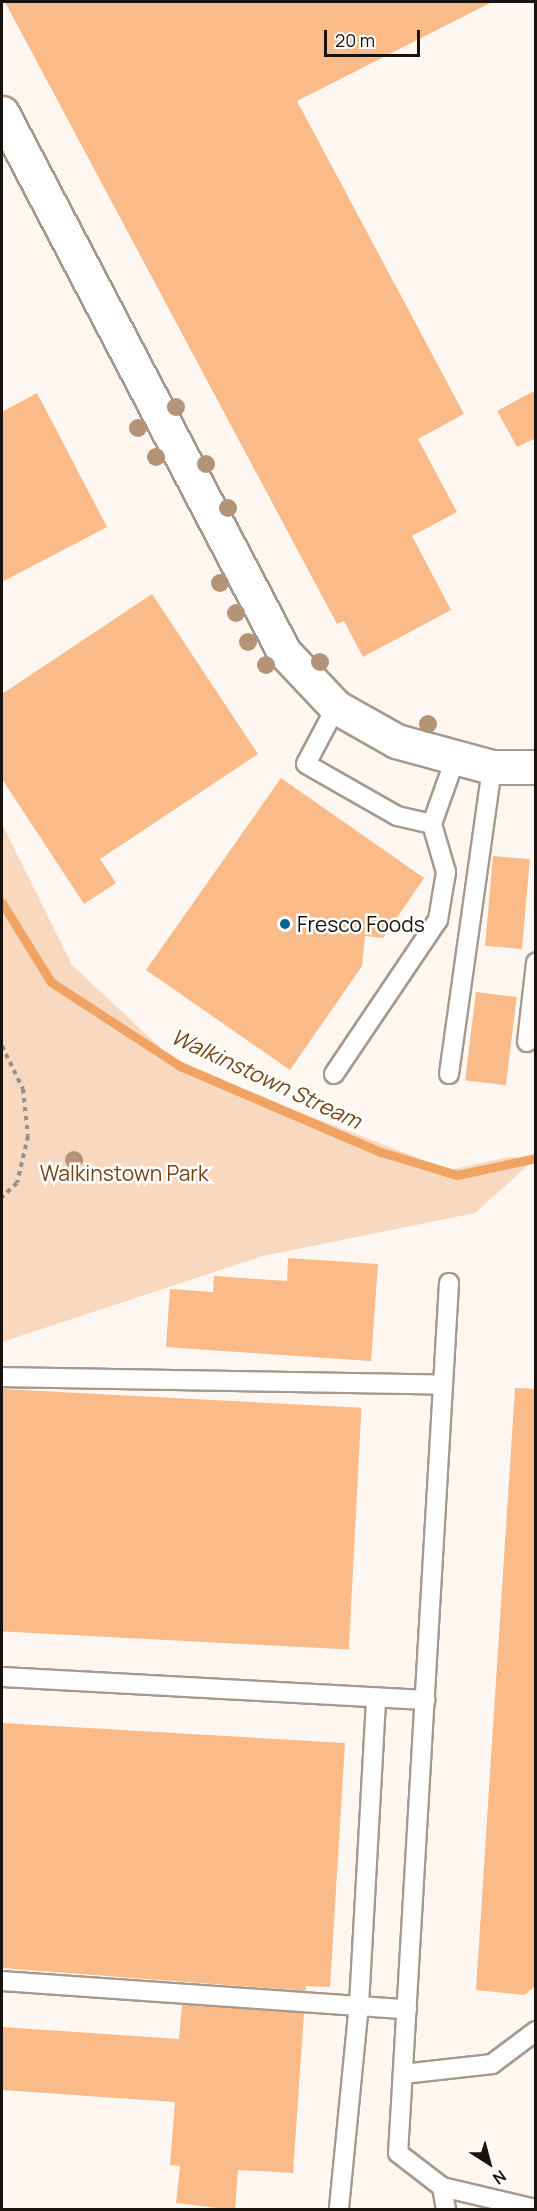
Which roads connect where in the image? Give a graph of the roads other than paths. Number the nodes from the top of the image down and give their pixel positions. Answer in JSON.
{"nodes":[{"id":1,"x":2,"y":113,"type":"edge"},
{"id":2,"x":336,"y":707,"type":"junction"},
{"id":3,"x":455,"y":759,"type":"junction"},
{"id":4,"x":536,"y":766,"type":"edge"},
{"id":5,"x":492,"y":767,"type":"junction"},
{"id":6,"x":432,"y":824,"type":"junction"},
{"id":7,"x":536,"y":963,"type":"edge"},
{"id":8,"x":527,"y":1042,"type":"dead end"},
{"id":9,"x":334,"y":1074,"type":"dead end"},
{"id":10,"x":449,"y":1074,"type":"dead end"},
{"id":11,"x":449,"y":1283,"type":"dead end"},
{"id":12,"x":2,"y":1377,"type":"edge"},
{"id":13,"x":443,"y":1385,"type":"junction"},
{"id":14,"x":2,"y":1677,"type":"edge"},
{"id":15,"x":376,"y":1697,"type":"junction"},
{"id":16,"x":425,"y":1700,"type":"junction"},
{"id":17,"x":2,"y":1981,"type":"edge"},
{"id":18,"x":359,"y":2005,"type":"junction"},
{"id":19,"x":407,"y":2009,"type":"junction"},
{"id":20,"x":536,"y":2031,"type":"edge"},
{"id":21,"x":403,"y":2074,"type":"junction"},
{"id":22,"x":442,"y":2187,"type":"junction"},
{"id":23,"x":339,"y":2208,"type":"dead end"},
{"id":24,"x":536,"y":2209,"type":"edge"},
{"id":25,"x":446,"y":2210,"type":"edge"}],
"edges":[{"from":1,"to":2,"type":"street"},
{"from":2,"to":3,"type":"street"},
{"from":2,"to":6,"type":"lane"},
{"from":3,"to":5,"type":"street"},
{"from":3,"to":6,"type":"lane"},
{"from":4,"to":5,"type":"street"},
{"from":5,"to":10,"type":"lane"},
{"from":6,"to":9,"type":"lane"},
{"from":7,"to":8,"type":"lane"},
{"from":11,"to":13,"type":"lane"},
{"from":12,"to":13,"type":"lane"},
{"from":13,"to":16,"type":"lane"},
{"from":14,"to":15,"type":"lane"},
{"from":15,"to":16,"type":"lane"},
{"from":15,"to":18,"type":"lane"},
{"from":16,"to":19,"type":"lane"},
{"from":17,"to":18,"type":"lane"},
{"from":18,"to":19,"type":"lane"},
{"from":18,"to":23,"type":"lane"},
{"from":19,"to":21,"type":"lane"},
{"from":20,"to":21,"type":"lane"},
{"from":21,"to":22,"type":"lane"},
{"from":22,"to":24,"type":"lane"},
{"from":22,"to":25,"type":"lane"}]}
